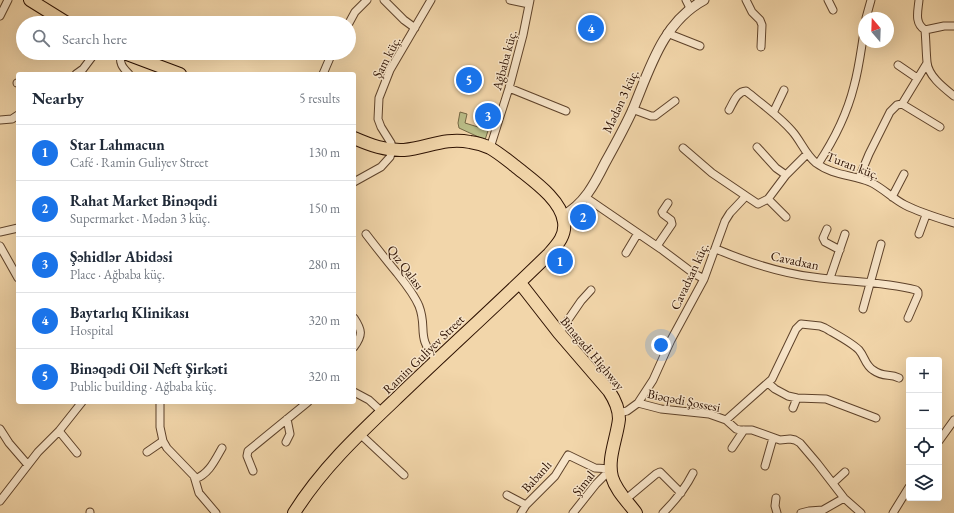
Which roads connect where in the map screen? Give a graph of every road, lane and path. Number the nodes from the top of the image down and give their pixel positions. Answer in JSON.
{"nodes":[{"id":1,"x":8,"y":0,"type":"edge"},
{"id":2,"x":30,"y":0,"type":"edge"},
{"id":3,"x":367,"y":0,"type":"edge"},
{"id":4,"x":384,"y":0,"type":"edge"},
{"id":5,"x":431,"y":0,"type":"edge"},
{"id":6,"x":510,"y":0,"type":"edge"},
{"id":7,"x":704,"y":0,"type":"edge"},
{"id":8,"x":746,"y":0,"type":"edge"},
{"id":9,"x":828,"y":0,"type":"edge"},
{"id":10,"x":871,"y":0,"type":"edge"},
{"id":11,"x":919,"y":0,"type":"edge"},
{"id":12,"x":530,"y":2,"type":"edge"},
{"id":13,"x":688,"y":4,"type":"edge"},
{"id":14,"x":833,"y":10,"type":"dead end"},
{"id":15,"x":868,"y":12,"type":"edge"},
{"id":16,"x":0,"y":16,"type":"edge"},
{"id":17,"x":56,"y":16,"type":"edge"},
{"id":18,"x":352,"y":16,"type":"edge"},
{"id":19,"x":954,"y":26,"type":"edge"},
{"id":20,"x":415,"y":28,"type":"junction"},
{"id":21,"x":925,"y":30,"type":"junction"},
{"id":22,"x":667,"y":33,"type":"junction"},
{"id":23,"x":700,"y":46,"type":"dead end"},
{"id":24,"x":761,"y":47,"type":"dead end"},
{"id":25,"x":861,"y":48,"type":"edge"},
{"id":26,"x":90,"y":60,"type":"edge"},
{"id":27,"x":120,"y":60,"type":"edge"},
{"id":28,"x":141,"y":60,"type":"edge"},
{"id":29,"x":329,"y":60,"type":"edge"},
{"id":30,"x":927,"y":63,"type":"junction"},
{"id":31,"x":898,"y":65,"type":"dead end"},
{"id":32,"x":79,"y":72,"type":"edge"},
{"id":33,"x":126,"y":72,"type":"edge"},
{"id":34,"x":174,"y":72,"type":"edge"},
{"id":35,"x":324,"y":72,"type":"edge"},
{"id":36,"x":916,"y":78,"type":"junction"},
{"id":37,"x":509,"y":88,"type":"junction"},
{"id":38,"x":784,"y":90,"type":"dead end"},
{"id":39,"x":954,"y":96,"type":"edge"},
{"id":40,"x":675,"y":101,"type":"dead end"},
{"id":41,"x":902,"y":104,"type":"junction"},
{"id":42,"x":632,"y":109,"type":"junction"},
{"id":43,"x":729,"y":110,"type":"dead end"},
{"id":44,"x":566,"y":111,"type":"dead end"},
{"id":45,"x":773,"y":113,"type":"junction"},
{"id":46,"x":16,"y":116,"type":"edge"},
{"id":47,"x":0,"y":120,"type":"edge"},
{"id":48,"x":940,"y":127,"type":"dead end"},
{"id":49,"x":356,"y":139,"type":"edge"},
{"id":50,"x":756,"y":147,"type":"dead end"},
{"id":51,"x":490,"y":148,"type":"junction"},
{"id":52,"x":683,"y":148,"type":"dead end"},
{"id":53,"x":392,"y":150,"type":"junction"},
{"id":54,"x":807,"y":154,"type":"junction"},
{"id":55,"x":818,"y":164,"type":"junction"},
{"id":56,"x":904,"y":174,"type":"dead end"},
{"id":57,"x":786,"y":176,"type":"junction"},
{"id":58,"x":859,"y":178,"type":"junction"},
{"id":59,"x":356,"y":181,"type":"edge"},
{"id":60,"x":746,"y":196,"type":"junction"},
{"id":61,"x":585,"y":197,"type":"junction"},
{"id":62,"x":892,"y":197,"type":"junction"},
{"id":63,"x":768,"y":199,"type":"junction"},
{"id":64,"x":668,"y":203,"type":"dead end"},
{"id":65,"x":926,"y":215,"type":"junction"},
{"id":66,"x":562,"y":216,"type":"junction"},
{"id":67,"x":786,"y":217,"type":"dead end"},
{"id":68,"x":954,"y":224,"type":"edge"},
{"id":69,"x":16,"y":228,"type":"edge"},
{"id":70,"x":827,"y":229,"type":"dead end"},
{"id":71,"x":0,"y":232,"type":"edge"},
{"id":72,"x":366,"y":234,"type":"dead end"},
{"id":73,"x":638,"y":234,"type":"junction"},
{"id":74,"x":846,"y":234,"type":"dead end"},
{"id":75,"x":919,"y":234,"type":"dead end"},
{"id":76,"x":882,"y":244,"type":"dead end"},
{"id":77,"x":0,"y":246,"type":"edge"},
{"id":78,"x":658,"y":246,"type":"junction"},
{"id":79,"x":716,"y":249,"type":"junction"},
{"id":80,"x":840,"y":250,"type":"junction"},
{"id":81,"x":626,"y":253,"type":"dead end"},
{"id":82,"x":16,"y":274,"type":"edge"},
{"id":83,"x":830,"y":278,"type":"junction"},
{"id":84,"x":704,"y":279,"type":"junction"},
{"id":85,"x":871,"y":282,"type":"junction"},
{"id":86,"x":520,"y":283,"type":"junction"},
{"id":87,"x":591,"y":290,"type":"dead end"},
{"id":88,"x":863,"y":309,"type":"dead end"},
{"id":89,"x":908,"y":318,"type":"dead end"},
{"id":90,"x":356,"y":320,"type":"edge"},
{"id":91,"x":559,"y":333,"type":"junction"},
{"id":92,"x":356,"y":344,"type":"edge"},
{"id":93,"x":437,"y":360,"type":"junction"},
{"id":94,"x":899,"y":378,"type":"dead end"},
{"id":95,"x":768,"y":383,"type":"junction"},
{"id":96,"x":356,"y":393,"type":"edge"},
{"id":97,"x":797,"y":398,"type":"junction"},
{"id":98,"x":638,"y":403,"type":"junction"},
{"id":99,"x":80,"y":404,"type":"edge"},
{"id":100,"x":160,"y":404,"type":"edge"},
{"id":101,"x":306,"y":404,"type":"edge"},
{"id":102,"x":793,"y":408,"type":"dead end"},
{"id":103,"x":382,"y":412,"type":"junction"},
{"id":104,"x":619,"y":413,"type":"junction"},
{"id":105,"x":876,"y":418,"type":"dead end"},
{"id":106,"x":287,"y":419,"type":"junction"},
{"id":107,"x":726,"y":420,"type":"junction"},
{"id":108,"x":954,"y":420,"type":"edge"},
{"id":109,"x":0,"y":429,"type":"edge"},
{"id":110,"x":744,"y":430,"type":"junction"},
{"id":111,"x":59,"y":431,"type":"junction"},
{"id":112,"x":360,"y":434,"type":"junction"},
{"id":113,"x":942,"y":437,"type":"edge"},
{"id":114,"x":773,"y":438,"type":"junction"},
{"id":115,"x":163,"y":441,"type":"junction"},
{"id":116,"x":286,"y":442,"type":"dead end"},
{"id":117,"x":222,"y":448,"type":"dead end"},
{"id":118,"x":732,"y":448,"type":"dead end"},
{"id":119,"x":147,"y":452,"type":"dead end"},
{"id":120,"x":76,"y":453,"type":"dead end"},
{"id":121,"x":28,"y":465,"type":"junction"},
{"id":122,"x":765,"y":466,"type":"dead end"},
{"id":123,"x":611,"y":469,"type":"junction"},
{"id":124,"x":252,"y":471,"type":"dead end"},
{"id":125,"x":845,"y":472,"type":"dead end"},
{"id":126,"x":693,"y":473,"type":"dead end"},
{"id":127,"x":404,"y":476,"type":"dead end"},
{"id":128,"x":195,"y":479,"type":"junction"},
{"id":129,"x":833,"y":483,"type":"junction"},
{"id":130,"x":906,"y":492,"type":"edge"},
{"id":131,"x":681,"y":493,"type":"junction"},
{"id":132,"x":507,"y":495,"type":"dead end"},
{"id":133,"x":776,"y":498,"type":"dead end"},
{"id":134,"x":844,"y":498,"type":"junction"},
{"id":135,"x":625,"y":500,"type":"junction"},
{"id":136,"x":0,"y":501,"type":"edge"},
{"id":137,"x":526,"y":505,"type":"junction"},
{"id":138,"x":824,"y":511,"type":"edge"},
{"id":139,"x":216,"y":513,"type":"edge"},
{"id":140,"x":295,"y":513,"type":"edge"},
{"id":141,"x":521,"y":513,"type":"edge"},
{"id":142,"x":573,"y":513,"type":"edge"},
{"id":143,"x":636,"y":513,"type":"edge"},
{"id":144,"x":663,"y":513,"type":"edge"},
{"id":145,"x":777,"y":513,"type":"edge"},
{"id":146,"x":801,"y":513,"type":"edge"},
{"id":147,"x":861,"y":513,"type":"edge"},
{"id":148,"x":893,"y":513,"type":"edge"}],
"edges":[{"from":1,"to":16,"type":"street"},
{"from":2,"to":17,"type":"main road"},
{"from":3,"to":18,"type":"street"},
{"from":4,"to":20,"type":"street"},
{"from":5,"to":20,"type":"street","name":"Şam küç."},
{"from":6,"to":12,"type":"street"},
{"from":7,"to":13,"type":"street","name":"Mədən 3 küç."},
{"from":8,"to":24,"type":"street"},
{"from":9,"to":14,"type":"street"},
{"from":10,"to":15,"type":"street"},
{"from":11,"to":21,"type":"street"},
{"from":12,"to":37,"type":"street","name":"Ağbaba küç."},
{"from":13,"to":22,"type":"street","name":"Mədən 3 küç."},
{"from":19,"to":21,"type":"street"},
{"from":20,"to":53,"type":"street","name":"Şam küç."},
{"from":21,"to":30,"type":"street"},
{"from":22,"to":23,"type":"street"},
{"from":22,"to":42,"type":"street","name":"Mədən 3 küç."},
{"from":25,"to":55,"type":"street"},
{"from":26,"to":32,"type":"street"},
{"from":27,"to":33,"type":"street"},
{"from":28,"to":34,"type":"main road"},
{"from":29,"to":35,"type":"street"},
{"from":30,"to":36,"type":"street"},
{"from":30,"to":39,"type":"street"},
{"from":31,"to":36,"type":"street"},
{"from":36,"to":41,"type":"street"},
{"from":37,"to":44,"type":"street"},
{"from":37,"to":51,"type":"street","name":"Ağbaba küç."},
{"from":38,"to":45,"type":"street"},
{"from":40,"to":42,"type":"street"},
{"from":41,"to":48,"type":"street"},
{"from":41,"to":58,"type":"street"},
{"from":42,"to":61,"type":"street","name":"Mədən 3 küç."},
{"from":43,"to":45,"type":"street","name":"Turan küç."},
{"from":45,"to":54,"type":"street","name":"Turan küç."},
{"from":46,"to":47,"type":"street"},
{"from":49,"to":53,"type":"main road"},
{"from":50,"to":57,"type":"street"},
{"from":51,"to":53,"type":"main road"},
{"from":51,"to":66,"type":"main road"},
{"from":52,"to":60,"type":"street"},
{"from":53,"to":59,"type":"street"},
{"from":54,"to":55,"type":"street","name":"Turan küç."},
{"from":54,"to":57,"type":"street"},
{"from":55,"to":58,"type":"street","name":"Turan küç."},
{"from":56,"to":62,"type":"street"},
{"from":57,"to":63,"type":"street"},
{"from":58,"to":62,"type":"street","name":"Turan küç."},
{"from":60,"to":63,"type":"street"},
{"from":60,"to":79,"type":"street","name":"Cavadxan küç."},
{"from":61,"to":66,"type":"street","name":"Mədən 3 küç."},
{"from":61,"to":73,"type":"street"},
{"from":62,"to":65,"type":"street","name":"Turan küç."},
{"from":63,"to":67,"type":"street"},
{"from":64,"to":78,"type":"street"},
{"from":65,"to":68,"type":"street","name":"Turan küç."},
{"from":65,"to":75,"type":"street"},
{"from":66,"to":86,"type":"main road","name":"Ramin Guliyev Street"},
{"from":69,"to":71,"type":"street"},
{"from":70,"to":80,"type":"street"},
{"from":72,"to":93,"type":"street","name":"Qız Qalası"},
{"from":73,"to":78,"type":"street"},
{"from":73,"to":81,"type":"street"},
{"from":74,"to":80,"type":"street"},
{"from":76,"to":85,"type":"street"},
{"from":77,"to":82,"type":"street"},
{"from":78,"to":84,"type":"street"},
{"from":79,"to":83,"type":"street","name":"Cavadxan"},
{"from":79,"to":84,"type":"street","name":"Cavadxan küç."},
{"from":80,"to":83,"type":"street"},
{"from":83,"to":85,"type":"street","name":"Cavadxan"},
{"from":84,"to":98,"type":"street","name":"Cavadxan küç."},
{"from":85,"to":88,"type":"street"},
{"from":85,"to":89,"type":"street","name":"Cavadxan"},
{"from":86,"to":91,"type":"main road","name":"Binagadi Highway"},
{"from":86,"to":93,"type":"main road","name":"Ramin Guliyev Street"},
{"from":87,"to":91,"type":"street"},
{"from":90,"to":92,"type":"street"},
{"from":91,"to":104,"type":"main road","name":"Binagadi Highway"},
{"from":93,"to":103,"type":"main road","name":"Ramin Guliyev Street"},
{"from":94,"to":95,"type":"street","name":"Biəqədi Şossesi"},
{"from":95,"to":97,"type":"street"},
{"from":95,"to":107,"type":"street","name":"Biəqədi Şossesi"},
{"from":96,"to":103,"type":"street"},
{"from":97,"to":102,"type":"street"},
{"from":97,"to":105,"type":"street"},
{"from":98,"to":104,"type":"street","name":"Cavadxan küç."},
{"from":98,"to":107,"type":"street","name":"Biəqədi Şossesi"},
{"from":99,"to":111,"type":"street"},
{"from":100,"to":115,"type":"street"},
{"from":101,"to":106,"type":"street"},
{"from":103,"to":112,"type":"main road","name":"Ramin Guliyev Street"},
{"from":104,"to":123,"type":"main road","name":"Binagadi Highway"},
{"from":106,"to":116,"type":"street"},
{"from":106,"to":124,"type":"street"},
{"from":107,"to":110,"type":"street","name":"Biəqədi Şossesi"},
{"from":108,"to":113,"type":"street"},
{"from":109,"to":121,"type":"street"},
{"from":110,"to":114,"type":"street","name":"Biəqədi Şossesi"},
{"from":110,"to":118,"type":"street"},
{"from":111,"to":120,"type":"street"},
{"from":111,"to":121,"type":"street"},
{"from":112,"to":127,"type":"street"},
{"from":112,"to":140,"type":"main road","name":"Ramin Guliyev Street"},
{"from":114,"to":122,"type":"street"},
{"from":114,"to":129,"type":"street","name":"Biəqədi Şossesi"},
{"from":115,"to":119,"type":"street"},
{"from":115,"to":128,"type":"street"},
{"from":117,"to":128,"type":"street"},
{"from":121,"to":136,"type":"street"},
{"from":123,"to":135,"type":"main road","name":"Binagadi Highway"},
{"from":123,"to":137,"type":"street","name":"Babanlı"},
{"from":123,"to":142,"type":"street","name":"Şimal"},
{"from":125,"to":129,"type":"street"},
{"from":126,"to":131,"type":"street"},
{"from":128,"to":139,"type":"street"},
{"from":129,"to":134,"type":"street","name":"Biəqədi Şossesi"},
{"from":130,"to":148,"type":"street"},
{"from":131,"to":135,"type":"street"},
{"from":131,"to":144,"type":"street"},
{"from":132,"to":137,"type":"street"},
{"from":133,"to":145,"type":"street"},
{"from":134,"to":138,"type":"street"},
{"from":134,"to":147,"type":"street","name":"Biəqədi Şossesi"},
{"from":135,"to":143,"type":"main road","name":"Binagadi Highway"},
{"from":137,"to":141,"type":"street","name":"Babanlı"},
{"from":138,"to":146,"type":"street"}]}
